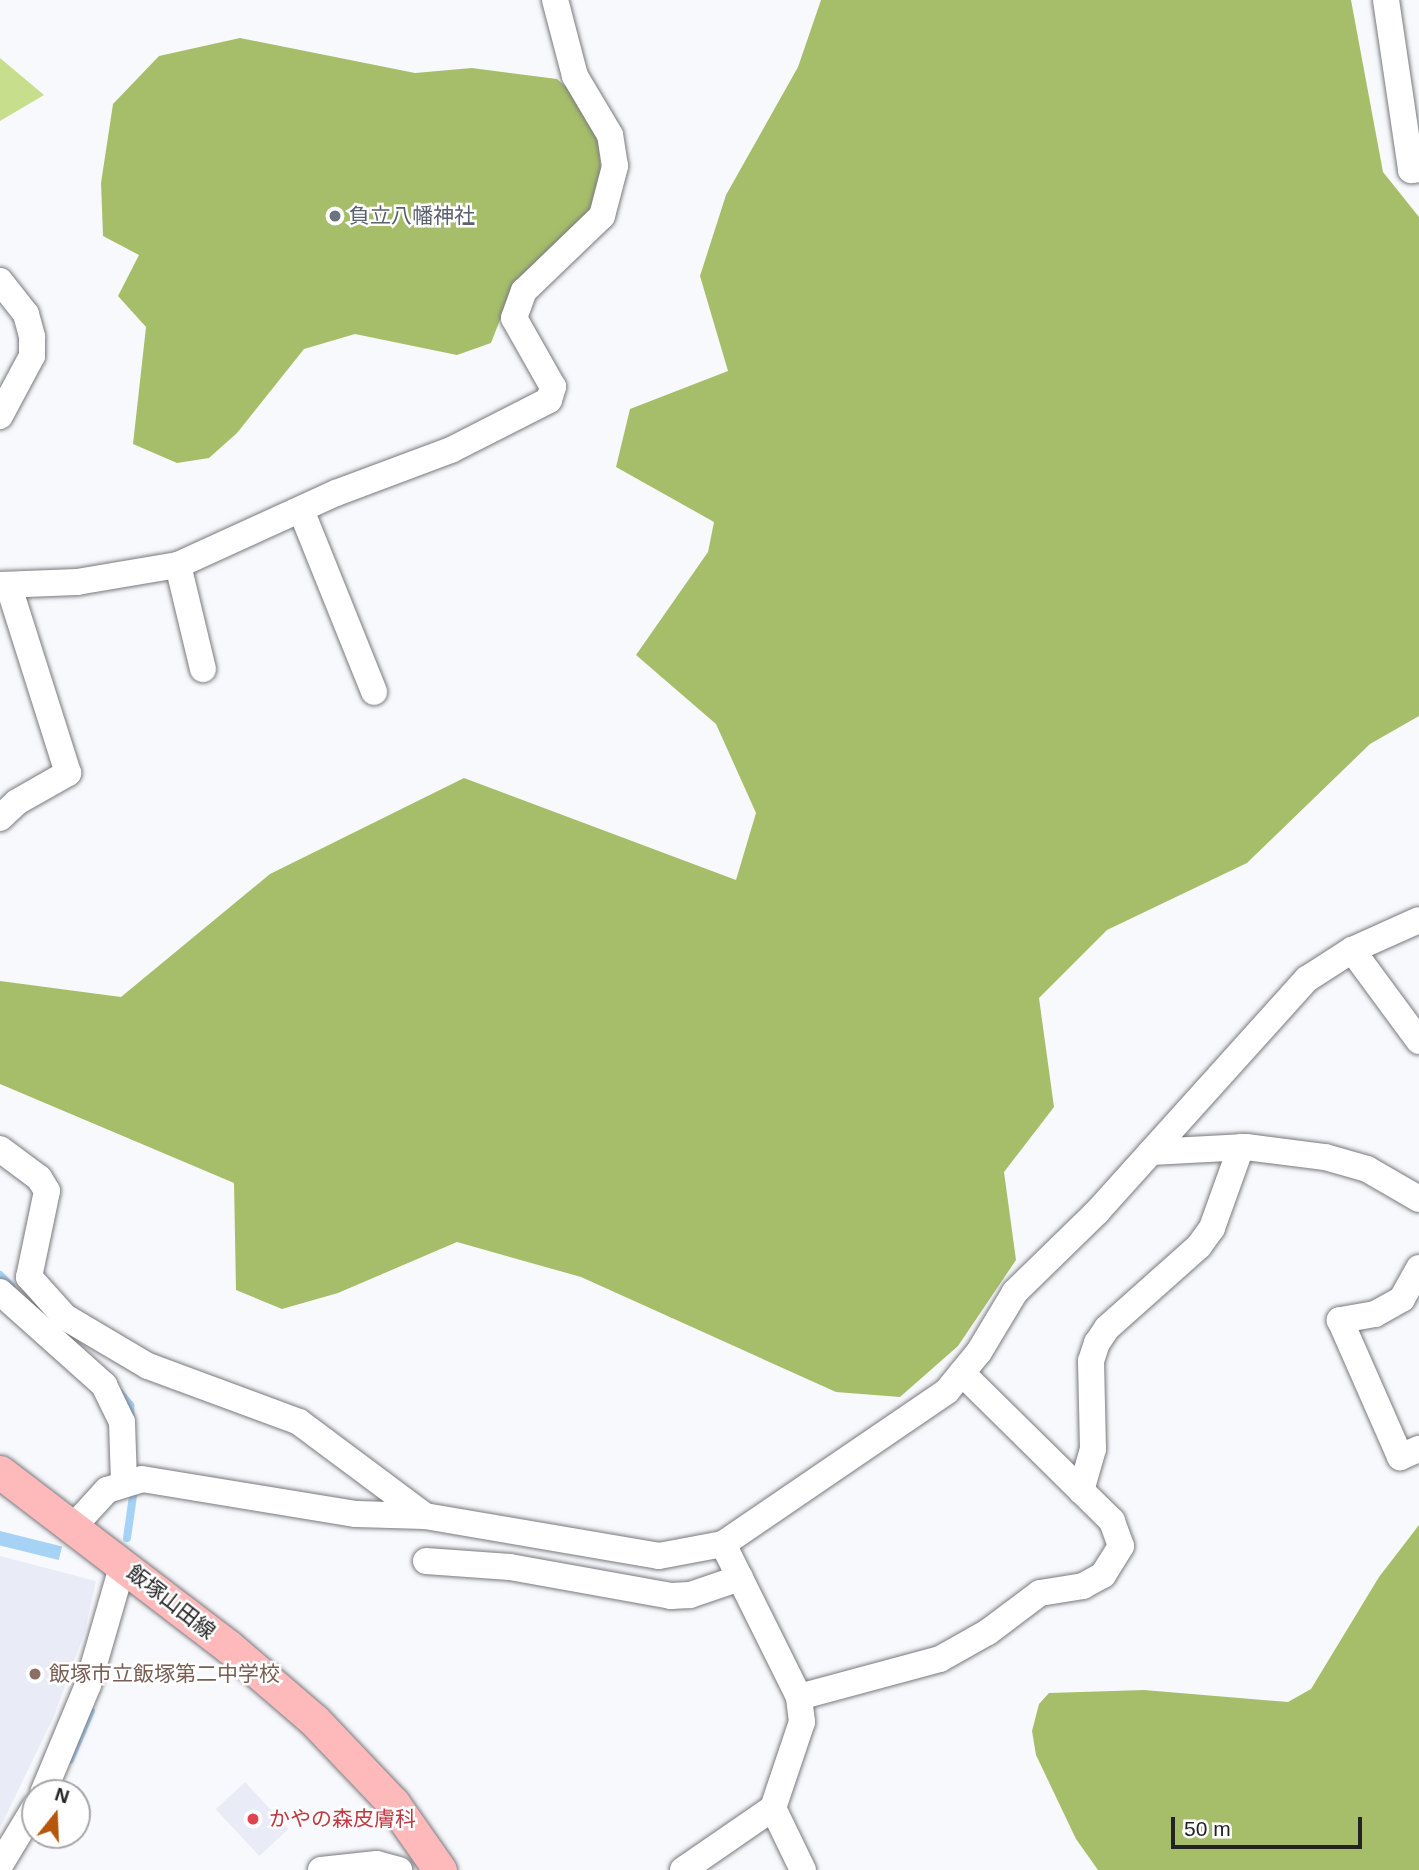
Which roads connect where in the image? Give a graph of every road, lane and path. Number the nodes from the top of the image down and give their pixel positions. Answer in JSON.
{"nodes":[{"id":1,"x":555,"y":0,"type":"edge"},
{"id":2,"x":1386,"y":0,"type":"edge"},
{"id":3,"x":1419,"y":169,"type":"edge"},
{"id":4,"x":0,"y":281,"type":"edge"},
{"id":5,"x":0,"y":416,"type":"edge"},
{"id":6,"x":301,"y":510,"type":"junction"},
{"id":7,"x":178,"y":565,"type":"junction"},
{"id":8,"x":5,"y":586,"type":"edge"},
{"id":9,"x":204,"y":669,"type":"dead end"},
{"id":10,"x":374,"y":692,"type":"dead end"},
{"id":11,"x":0,"y":818,"type":"edge"},
{"id":12,"x":1419,"y":920,"type":"edge"},
{"id":13,"x":1352,"y":950,"type":"junction"},
{"id":14,"x":1419,"y":1041,"type":"edge"},
{"id":15,"x":1241,"y":1147,"type":"junction"},
{"id":16,"x":0,"y":1149,"type":"edge"},
{"id":17,"x":1151,"y":1152,"type":"junction"},
{"id":18,"x":1419,"y":1199,"type":"edge"},
{"id":19,"x":1419,"y":1269,"type":"edge"},
{"id":20,"x":0,"y":1292,"type":"edge"},
{"id":21,"x":57,"y":1326,"type":"junction"},
{"id":22,"x":962,"y":1373,"type":"junction"},
{"id":23,"x":1419,"y":1449,"type":"edge"},
{"id":24,"x":0,"y":1472,"type":"edge"},
{"id":25,"x":124,"y":1481,"type":"junction"},
{"id":26,"x":1081,"y":1491,"type":"junction"},
{"id":27,"x":425,"y":1516,"type":"junction"},
{"id":28,"x":74,"y":1526,"type":"junction"},
{"id":29,"x":723,"y":1544,"type":"junction"},
{"id":30,"x":426,"y":1561,"type":"dead end"},
{"id":31,"x":123,"y":1564,"type":"junction"},
{"id":32,"x":740,"y":1577,"type":"junction"},
{"id":33,"x":799,"y":1697,"type":"junction"},
{"id":34,"x":49,"y":1779,"type":"edge"},
{"id":35,"x":773,"y":1808,"type":"junction"},
{"id":36,"x":21,"y":1830,"type":"edge"},
{"id":37,"x":0,"y":1865,"type":"edge"},
{"id":38,"x":321,"y":1870,"type":"edge"},
{"id":39,"x":399,"y":1870,"type":"edge"},
{"id":40,"x":440,"y":1870,"type":"edge"},
{"id":41,"x":682,"y":1870,"type":"edge"},
{"id":42,"x":803,"y":1870,"type":"edge"}],
"edges":[{"from":1,"to":6,"type":"street"},
{"from":2,"to":3,"type":"street"},
{"from":4,"to":5,"type":"street"},
{"from":6,"to":7,"type":"street"},
{"from":6,"to":10,"type":"street"},
{"from":7,"to":8,"type":"street"},
{"from":7,"to":9,"type":"street"},
{"from":8,"to":11,"type":"street"},
{"from":12,"to":13,"type":"street"},
{"from":13,"to":14,"type":"street"},
{"from":13,"to":17,"type":"street"},
{"from":15,"to":17,"type":"street"},
{"from":15,"to":18,"type":"street"},
{"from":15,"to":26,"type":"street"},
{"from":16,"to":21,"type":"street"},
{"from":17,"to":22,"type":"street"},
{"from":19,"to":23,"type":"street"},
{"from":20,"to":21,"type":"street"},
{"from":21,"to":25,"type":"street"},
{"from":21,"to":27,"type":"street"},
{"from":22,"to":26,"type":"street"},
{"from":22,"to":29,"type":"street"},
{"from":24,"to":28,"type":"main road","name":"飯塚山田線"},
{"from":25,"to":27,"type":"street"},
{"from":25,"to":28,"type":"street"},
{"from":26,"to":33,"type":"street"},
{"from":27,"to":29,"type":"street"},
{"from":28,"to":31,"type":"main road","name":"飯塚山田線"},
{"from":29,"to":32,"type":"street"},
{"from":30,"to":32,"type":"street"},
{"from":31,"to":34,"type":"street"},
{"from":31,"to":40,"type":"main road","name":"飯塚山田線"},
{"from":32,"to":33,"type":"street"},
{"from":33,"to":35,"type":"street"},
{"from":35,"to":41,"type":"street"},
{"from":35,"to":42,"type":"street"},
{"from":36,"to":37,"type":"street"},
{"from":38,"to":39,"type":"street"}]}
